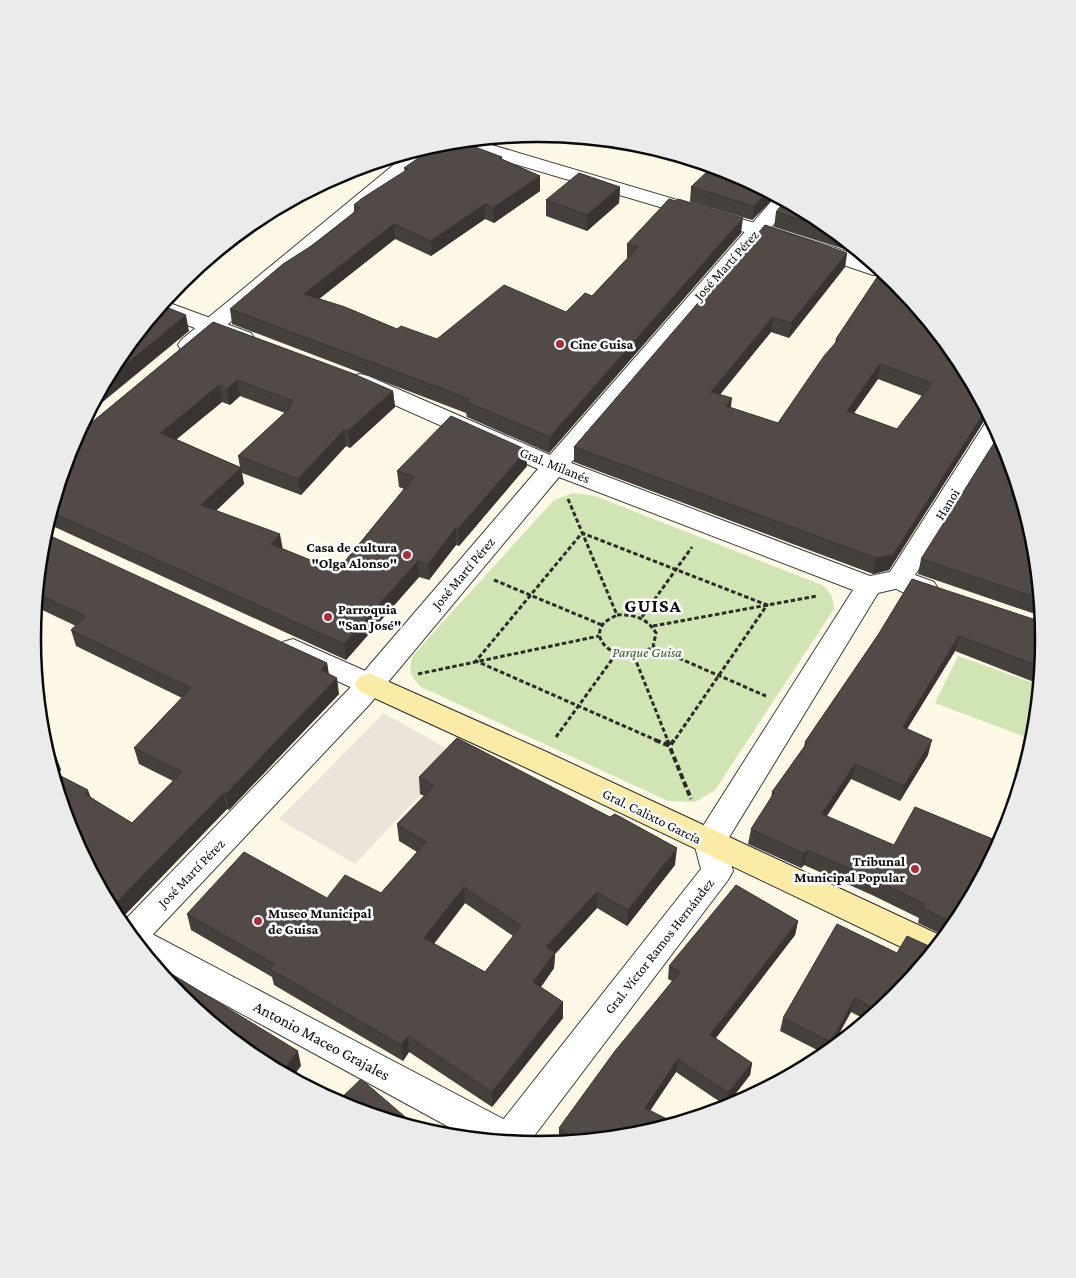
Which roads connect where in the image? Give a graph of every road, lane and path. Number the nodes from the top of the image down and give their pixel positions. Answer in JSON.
{"nodes":[{"id":1,"x":474,"y":146,"type":"edge"},
{"id":2,"x":414,"y":158,"type":"edge"},
{"id":3,"x":779,"y":205,"type":"edge"},
{"id":4,"x":758,"y":230,"type":"junction"},
{"id":5,"x":864,"y":265,"type":"edge"},
{"id":6,"x":167,"y":309,"type":"edge"},
{"id":7,"x":212,"y":326,"type":"junction"},
{"id":8,"x":266,"y":346,"type":"edge"},
{"id":9,"x":175,"y":356,"type":"edge"},
{"id":10,"x":337,"y":373,"type":"edge"},
{"id":11,"x":991,"y":436,"type":"edge"},
{"id":12,"x":554,"y":466,"type":"junction"},
{"id":13,"x":708,"y":524,"type":"junction"},
{"id":14,"x":582,"y":533,"type":"junction"},
{"id":15,"x":467,"y":568,"type":"junction"},
{"id":16,"x":676,"y":569,"type":"junction"},
{"id":17,"x":899,"y":579,"type":"junction"},
{"id":18,"x":869,"y":586,"type":"junction"},
{"id":19,"x":531,"y":595,"type":"junction"},
{"id":20,"x":944,"y":595,"type":"edge"},
{"id":21,"x":766,"y":605,"type":"junction"},
{"id":22,"x":617,"y":616,"type":"junction"},
{"id":23,"x":642,"y":618,"type":"junction"},
{"id":24,"x":602,"y":625,"type":"junction"},
{"id":25,"x":653,"y":626,"type":"junction"},
{"id":26,"x":599,"y":636,"type":"junction"},
{"id":27,"x":270,"y":638,"type":"edge"},
{"id":28,"x":653,"y":647,"type":"junction"},
{"id":29,"x":616,"y":654,"type":"junction"},
{"id":30,"x":634,"y":656,"type":"junction"},
{"id":31,"x":476,"y":661,"type":"junction"},
{"id":32,"x":719,"y":675,"type":"junction"},
{"id":33,"x":369,"y":684,"type":"junction"},
{"id":34,"x":578,"y":706,"type":"junction"},
{"id":35,"x":793,"y":707,"type":"junction"},
{"id":36,"x":670,"y":746,"type":"junction"},
{"id":37,"x":539,"y":761,"type":"junction"},
{"id":38,"x":709,"y":843,"type":"junction"},
{"id":39,"x":137,"y":932,"type":"edge"},
{"id":40,"x":148,"y":945,"type":"edge"},
{"id":41,"x":929,"y":945,"type":"edge"},
{"id":42,"x":496,"y":1134,"type":"edge"},
{"id":43,"x":513,"y":1135,"type":"edge"}],
"edges":[{"from":1,"to":4,"type":"street"},
{"from":2,"to":7,"type":"street"},
{"from":3,"to":4,"type":"street","name":"José Martí Pérez"},
{"from":4,"to":5,"type":"street"},
{"from":4,"to":12,"type":"street","name":"José Martí Pérez"},
{"from":6,"to":7,"type":"street"},
{"from":7,"to":8,"type":"street"},
{"from":7,"to":9,"type":"street"},
{"from":10,"to":12,"type":"street","name":"Gral. Milanés"},
{"from":11,"to":17,"type":"street","name":"Hanoi"},
{"from":12,"to":13,"type":"street","name":"Gral. Milanés"},
{"from":12,"to":14,"type":"path"},
{"from":12,"to":15,"type":"street","name":"José Martí Pérez"},
{"from":13,"to":16,"type":"path"},
{"from":13,"to":18,"type":"street","name":"Gral. Milanés"},
{"from":14,"to":16,"type":"path"},
{"from":14,"to":19,"type":"path"},
{"from":14,"to":22,"type":"path"},
{"from":15,"to":19,"type":"path"},
{"from":15,"to":33,"type":"street","name":"José Martí Pérez"},
{"from":16,"to":21,"type":"path"},
{"from":16,"to":23,"type":"path"},
{"from":17,"to":18,"type":"street"},
{"from":17,"to":20,"type":"street"},
{"from":18,"to":21,"type":"path"},
{"from":18,"to":35,"type":"street"},
{"from":19,"to":24,"type":"path"},
{"from":19,"to":31,"type":"path"},
{"from":21,"to":25,"type":"path"},
{"from":21,"to":32,"type":"path"},
{"from":22,"to":23,"type":"path"},
{"from":22,"to":24,"type":"path"},
{"from":23,"to":25,"type":"path"},
{"from":24,"to":26,"type":"path"},
{"from":25,"to":28,"type":"path"},
{"from":26,"to":29,"type":"path"},
{"from":26,"to":31,"type":"path"},
{"from":27,"to":33,"type":"street"},
{"from":28,"to":30,"type":"path"},
{"from":28,"to":32,"type":"path"},
{"from":29,"to":30,"type":"path"},
{"from":29,"to":34,"type":"path"},
{"from":30,"to":36,"type":"path"},
{"from":31,"to":33,"type":"path"},
{"from":31,"to":34,"type":"path"},
{"from":32,"to":35,"type":"path"},
{"from":32,"to":36,"type":"path"},
{"from":33,"to":37,"type":"main road","name":"Gral. Calixto García"},
{"from":33,"to":39,"type":"street","name":"José Martí Pérez"},
{"from":34,"to":36,"type":"path"},
{"from":34,"to":37,"type":"path"},
{"from":35,"to":38,"type":"street"},
{"from":36,"to":38,"type":"path"},
{"from":37,"to":38,"type":"main road","name":"Gral. Calixto García"},
{"from":38,"to":41,"type":"main road","name":"Gral. Calixto García"},
{"from":38,"to":43,"type":"street","name":"Gral. Víctor Ramos Hernández"},
{"from":40,"to":42,"type":"street","name":"Antonio Maceo Grajales"}]}
